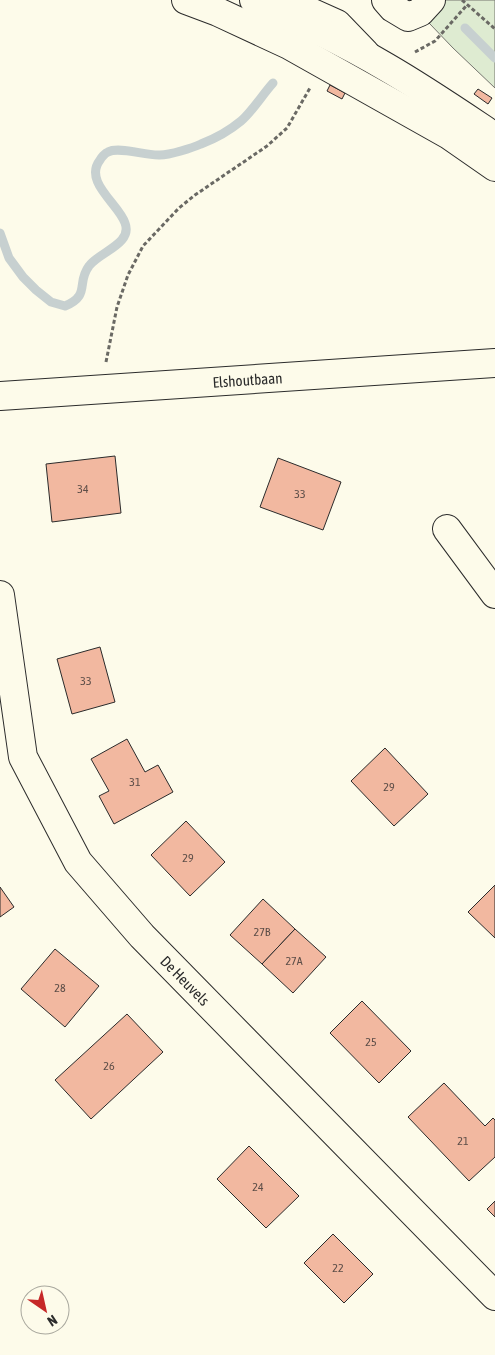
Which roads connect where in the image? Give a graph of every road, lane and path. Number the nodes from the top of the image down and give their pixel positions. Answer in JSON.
{"nodes":[{"id":1,"x":186,"y":0,"type":"edge"},
{"id":2,"x":254,"y":0,"type":"edge"},
{"id":3,"x":282,"y":0,"type":"edge"},
{"id":4,"x":386,"y":0,"type":"edge"},
{"id":5,"x":431,"y":0,"type":"edge"},
{"id":6,"x":462,"y":0,"type":"edge"},
{"id":7,"x":495,"y":29,"type":"edge"},
{"id":8,"x":370,"y":58,"type":"junction"},
{"id":9,"x":314,"y":82,"type":"dead end"},
{"id":10,"x":495,"y":137,"type":"edge"},
{"id":11,"x":495,"y":167,"type":"edge"},
{"id":12,"x":495,"y":363,"type":"edge"},
{"id":13,"x":101,"y":390,"type":"junction"},
{"id":14,"x":0,"y":396,"type":"edge"},
{"id":15,"x":447,"y":529,"type":"dead end"},
{"id":16,"x":495,"y":594,"type":"edge"},
{"id":17,"x":0,"y":595,"type":"edge"},
{"id":18,"x":495,"y":1296,"type":"edge"}],
"edges":[{"from":1,"to":11,"type":"street"},
{"from":2,"to":8,"type":"street"},
{"from":3,"to":8,"type":"street"},
{"from":4,"to":5,"type":"street"},
{"from":6,"to":7,"type":"path"},
{"from":8,"to":10,"type":"street"},
{"from":9,"to":13,"type":"path"},
{"from":12,"to":13,"type":"street","name":"Elshoutbaan"},
{"from":13,"to":14,"type":"street","name":"Elshoutbaan"},
{"from":15,"to":16,"type":"street"},
{"from":17,"to":18,"type":"street","name":"De Heuvels"}]}
